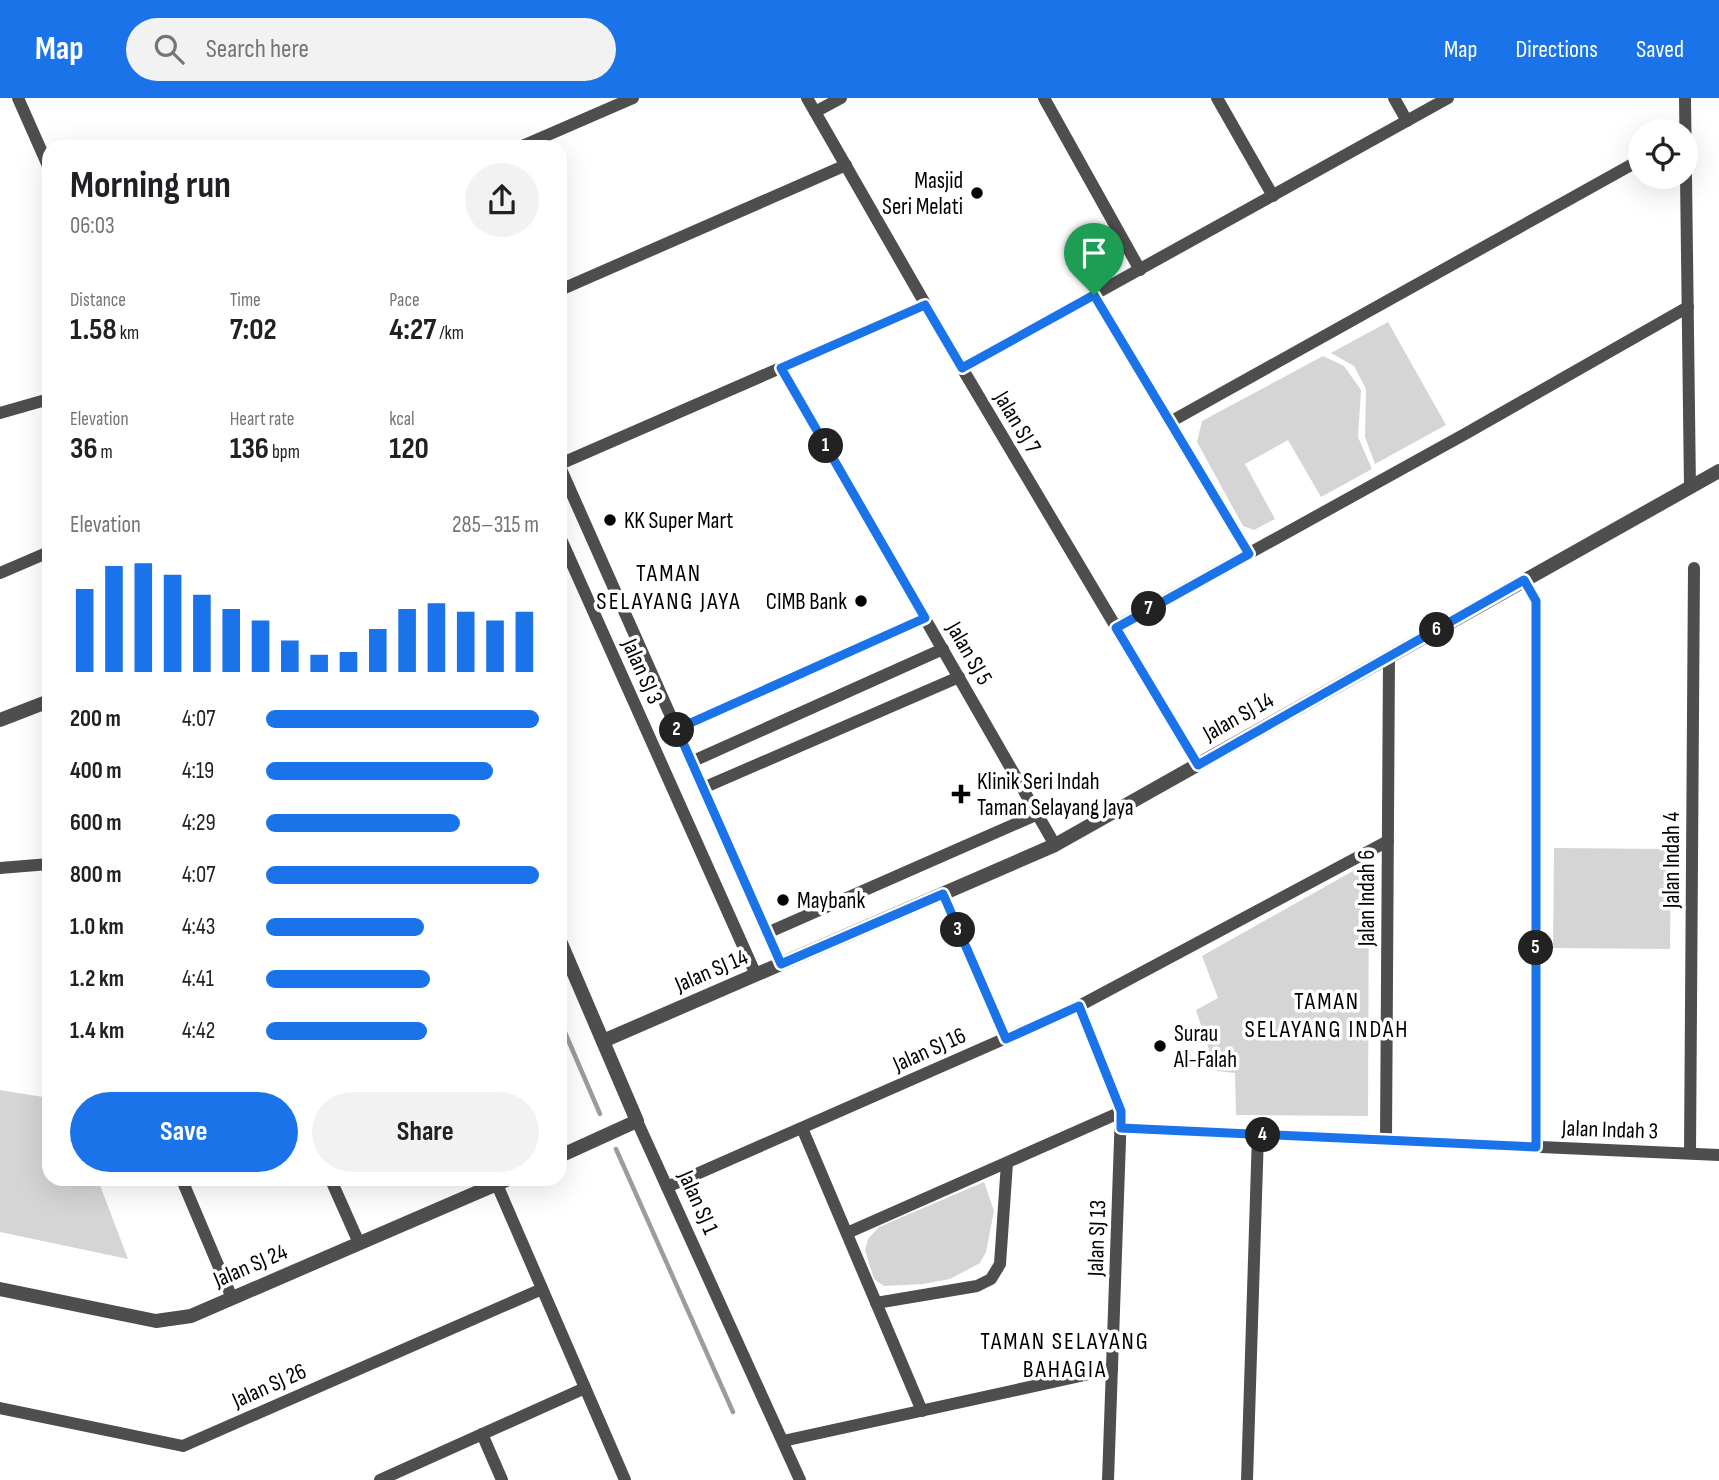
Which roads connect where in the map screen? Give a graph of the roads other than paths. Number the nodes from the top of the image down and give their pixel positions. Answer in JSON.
{"nodes":[{"id":1,"x":19,"y":98,"type":"edge"},
{"id":2,"x":633,"y":98,"type":"edge"},
{"id":3,"x":807,"y":98,"type":"edge"},
{"id":4,"x":840,"y":98,"type":"edge"},
{"id":5,"x":1044,"y":98,"type":"edge"},
{"id":6,"x":1217,"y":98,"type":"edge"},
{"id":7,"x":1394,"y":98,"type":"edge"},
{"id":8,"x":1448,"y":98,"type":"edge"},
{"id":9,"x":1685,"y":98,"type":"edge"},
{"id":10,"x":815,"y":112,"type":"junction"},
{"id":11,"x":1685,"y":119,"type":"edge"},
{"id":12,"x":1407,"y":121,"type":"junction"},
{"id":13,"x":536,"y":140,"type":"edge"},
{"id":14,"x":42,"y":151,"type":"edge"},
{"id":15,"x":846,"y":165,"type":"junction"},
{"id":16,"x":1628,"y":167,"type":"edge"},
{"id":17,"x":1686,"y":189,"type":"edge"},
{"id":18,"x":1270,"y":197,"type":"junction"},
{"id":19,"x":1140,"y":270,"type":"junction"},
{"id":20,"x":567,"y":287,"type":"edge"},
{"id":21,"x":1094,"y":295,"type":"junction"},
{"id":22,"x":925,"y":305,"type":"junction"},
{"id":23,"x":1688,"y":307,"type":"junction"},
{"id":24,"x":781,"y":368,"type":"junction"},
{"id":25,"x":962,"y":368,"type":"junction"},
{"id":26,"x":42,"y":401,"type":"edge"},
{"id":27,"x":0,"y":413,"type":"edge"},
{"id":28,"x":1170,"y":422,"type":"junction"},
{"id":29,"x":567,"y":463,"type":"edge"},
{"id":30,"x":1719,"y":471,"type":"edge"},
{"id":31,"x":567,"y":482,"type":"edge"},
{"id":32,"x":1690,"y":488,"type":"junction"},
{"id":33,"x":567,"y":553,"type":"edge"},
{"id":34,"x":1249,"y":554,"type":"junction"},
{"id":35,"x":42,"y":555,"type":"edge"},
{"id":36,"x":1694,"y":568,"type":"dead end"},
{"id":37,"x":0,"y":573,"type":"edge"},
{"id":38,"x":1524,"y":580,"type":"junction"},
{"id":39,"x":925,"y":618,"type":"junction"},
{"id":40,"x":1116,"y":628,"type":"junction"},
{"id":41,"x":943,"y":649,"type":"junction"},
{"id":42,"x":1389,"y":657,"type":"junction"},
{"id":43,"x":959,"y":677,"type":"junction"},
{"id":44,"x":42,"y":704,"type":"edge"},
{"id":45,"x":0,"y":720,"type":"edge"},
{"id":46,"x":677,"y":729,"type":"junction"},
{"id":47,"x":691,"y":762,"type":"junction"},
{"id":48,"x":1198,"y":765,"type":"junction"},
{"id":49,"x":703,"y":788,"type":"junction"},
{"id":50,"x":1038,"y":814,"type":"junction"},
{"id":51,"x":1388,"y":841,"type":"junction"},
{"id":52,"x":1055,"y":845,"type":"junction"},
{"id":53,"x":42,"y":865,"type":"edge"},
{"id":54,"x":0,"y":868,"type":"edge"},
{"id":55,"x":943,"y":894,"type":"junction"},
{"id":56,"x":768,"y":933,"type":"junction"},
{"id":57,"x":567,"y":957,"type":"edge"},
{"id":58,"x":781,"y":964,"type":"junction"},
{"id":59,"x":757,"y":975,"type":"junction"},
{"id":60,"x":1079,"y":1006,"type":"junction"},
{"id":61,"x":1006,"y":1039,"type":"junction"},
{"id":62,"x":603,"y":1041,"type":"junction"},
{"id":63,"x":1121,"y":1111,"type":"junction"},
{"id":64,"x":637,"y":1121,"type":"junction"},
{"id":65,"x":802,"y":1128,"type":"junction"},
{"id":66,"x":1121,"y":1128,"type":"junction"},
{"id":67,"x":1258,"y":1135,"type":"junction"},
{"id":68,"x":1386,"y":1140,"type":"junction"},
{"id":69,"x":1536,"y":1147,"type":"junction"},
{"id":70,"x":567,"y":1153,"type":"edge"},
{"id":71,"x":1690,"y":1153,"type":"junction"},
{"id":72,"x":1719,"y":1155,"type":"edge"},
{"id":73,"x":1007,"y":1163,"type":"junction"},
{"id":74,"x":185,"y":1186,"type":"edge"},
{"id":75,"x":334,"y":1186,"type":"edge"},
{"id":76,"x":488,"y":1186,"type":"edge"},
{"id":77,"x":501,"y":1186,"type":"edge"},
{"id":78,"x":667,"y":1187,"type":"junction"},
{"id":79,"x":847,"y":1233,"type":"junction"},
{"id":80,"x":359,"y":1243,"type":"junction"},
{"id":81,"x":0,"y":1289,"type":"edge"},
{"id":82,"x":542,"y":1289,"type":"junction"},
{"id":83,"x":232,"y":1298,"type":"junction"},
{"id":84,"x":876,"y":1303,"type":"junction"},
{"id":85,"x":1112,"y":1369,"type":"junction"},
{"id":86,"x":585,"y":1388,"type":"junction"},
{"id":87,"x":0,"y":1408,"type":"edge"},
{"id":88,"x":922,"y":1411,"type":"junction"},
{"id":89,"x":482,"y":1434,"type":"junction"},
{"id":90,"x":783,"y":1441,"type":"junction"},
{"id":91,"x":380,"y":1480,"type":"edge"},
{"id":92,"x":502,"y":1480,"type":"edge"},
{"id":93,"x":625,"y":1480,"type":"edge"},
{"id":94,"x":800,"y":1480,"type":"edge"},
{"id":95,"x":1108,"y":1480,"type":"edge"},
{"id":96,"x":1247,"y":1480,"type":"edge"}],
"edges":[{"from":1,"to":14,"type":"street"},
{"from":2,"to":13,"type":"street"},
{"from":3,"to":10,"type":"street","name":"Jalan SJ 7"},
{"from":4,"to":10,"type":"street"},
{"from":5,"to":19,"type":"street"},
{"from":6,"to":18,"type":"street"},
{"from":7,"to":12,"type":"street"},
{"from":8,"to":12,"type":"street"},
{"from":9,"to":11,"type":"street"},
{"from":10,"to":15,"type":"street","name":"Jalan SJ 7"},
{"from":12,"to":18,"type":"street"},
{"from":15,"to":20,"type":"street"},
{"from":15,"to":22,"type":"street","name":"Jalan SJ 7"},
{"from":16,"to":28,"type":"street"},
{"from":17,"to":23,"type":"street"},
{"from":18,"to":19,"type":"street"},
{"from":19,"to":21,"type":"street"},
{"from":21,"to":25,"type":"street"},
{"from":21,"to":28,"type":"street"},
{"from":22,"to":24,"type":"street"},
{"from":22,"to":25,"type":"street","name":"Jalan SJ 7"},
{"from":23,"to":32,"type":"street"},
{"from":23,"to":34,"type":"street"},
{"from":24,"to":29,"type":"street"},
{"from":24,"to":39,"type":"street","name":"Jalan SJ 5"},
{"from":25,"to":40,"type":"street","name":"Jalan SJ 7"},
{"from":26,"to":27,"type":"street"},
{"from":28,"to":34,"type":"street"},
{"from":30,"to":32,"type":"street","name":"Jalan SJ 14"},
{"from":31,"to":46,"type":"street","name":"Jalan SJ 3"},
{"from":32,"to":38,"type":"street","name":"Jalan SJ 14"},
{"from":33,"to":59,"type":"street","name":"Jalan SJ 3"},
{"from":34,"to":40,"type":"street"},
{"from":35,"to":37,"type":"street"},
{"from":36,"to":71,"type":"street","name":"Jalan Indah 4"},
{"from":38,"to":42,"type":"street","name":"Jalan SJ 14"},
{"from":38,"to":69,"type":"street"},
{"from":39,"to":41,"type":"street","name":"Jalan SJ 5"},
{"from":39,"to":46,"type":"street"},
{"from":40,"to":48,"type":"street","name":"Jalan SJ 7"},
{"from":41,"to":43,"type":"street","name":"Jalan SJ 5"},
{"from":41,"to":47,"type":"street"},
{"from":42,"to":48,"type":"street","name":"Jalan SJ 14"},
{"from":42,"to":51,"type":"street","name":"Jalan Indah 6"},
{"from":43,"to":49,"type":"street"},
{"from":43,"to":50,"type":"street","name":"Jalan SJ 5"},
{"from":44,"to":45,"type":"street"},
{"from":46,"to":47,"type":"street","name":"Jalan SJ 3"},
{"from":47,"to":49,"type":"street","name":"Jalan SJ 3"},
{"from":48,"to":52,"type":"street","name":"Jalan SJ 14"},
{"from":49,"to":56,"type":"street","name":"Jalan SJ 3"},
{"from":50,"to":52,"type":"street","name":"Jalan SJ 5"},
{"from":50,"to":56,"type":"street"},
{"from":51,"to":60,"type":"street","name":"Jalan SJ 16"},
{"from":51,"to":68,"type":"street","name":"Jalan Indah 6"},
{"from":52,"to":55,"type":"street","name":"Jalan SJ 14"},
{"from":53,"to":54,"type":"street"},
{"from":55,"to":58,"type":"street","name":"Jalan SJ 14"},
{"from":55,"to":61,"type":"street"},
{"from":56,"to":58,"type":"street","name":"Jalan SJ 3"},
{"from":57,"to":62,"type":"street","name":"Jalan SJ 1"},
{"from":58,"to":59,"type":"street","name":"Jalan SJ 14"},
{"from":59,"to":62,"type":"street","name":"Jalan SJ 14"},
{"from":60,"to":61,"type":"street","name":"Jalan SJ 16"},
{"from":60,"to":63,"type":"street","name":"Jalan SJ 13"},
{"from":61,"to":65,"type":"street","name":"Jalan SJ 16"},
{"from":62,"to":64,"type":"street","name":"Jalan SJ 1"},
{"from":63,"to":66,"type":"street","name":"Jalan SJ 13"},
{"from":63,"to":73,"type":"street"},
{"from":64,"to":70,"type":"street"},
{"from":64,"to":78,"type":"street","name":"Jalan SJ 1"},
{"from":65,"to":78,"type":"street","name":"Jalan SJ 16"},
{"from":65,"to":79,"type":"street"},
{"from":66,"to":67,"type":"street","name":"Jalan Indah 3"},
{"from":66,"to":85,"type":"street","name":"Jalan SJ 13"},
{"from":67,"to":68,"type":"street","name":"Jalan Indah 3"},
{"from":67,"to":96,"type":"street"},
{"from":68,"to":69,"type":"street","name":"Jalan Indah 3"},
{"from":69,"to":71,"type":"street","name":"Jalan Indah 3"},
{"from":71,"to":72,"type":"street","name":"Jalan Indah 3"},
{"from":73,"to":79,"type":"street"},
{"from":73,"to":84,"type":"street"},
{"from":74,"to":83,"type":"street"},
{"from":75,"to":80,"type":"street"},
{"from":76,"to":80,"type":"street","name":"Jalan SJ 24"},
{"from":77,"to":82,"type":"street"},
{"from":78,"to":90,"type":"street","name":"Jalan SJ 1"},
{"from":79,"to":84,"type":"street"},
{"from":80,"to":83,"type":"street","name":"Jalan SJ 24"},
{"from":81,"to":83,"type":"street","name":"Jalan SJ 24"},
{"from":82,"to":86,"type":"street"},
{"from":82,"to":87,"type":"street","name":"Jalan SJ 26"},
{"from":84,"to":88,"type":"street"},
{"from":85,"to":88,"type":"street"},
{"from":85,"to":95,"type":"street","name":"Jalan SJ 13"},
{"from":86,"to":89,"type":"street"},
{"from":86,"to":93,"type":"street"},
{"from":88,"to":90,"type":"street"},
{"from":89,"to":91,"type":"street"},
{"from":89,"to":92,"type":"street"},
{"from":90,"to":94,"type":"street","name":"Jalan SJ 1"}]}
